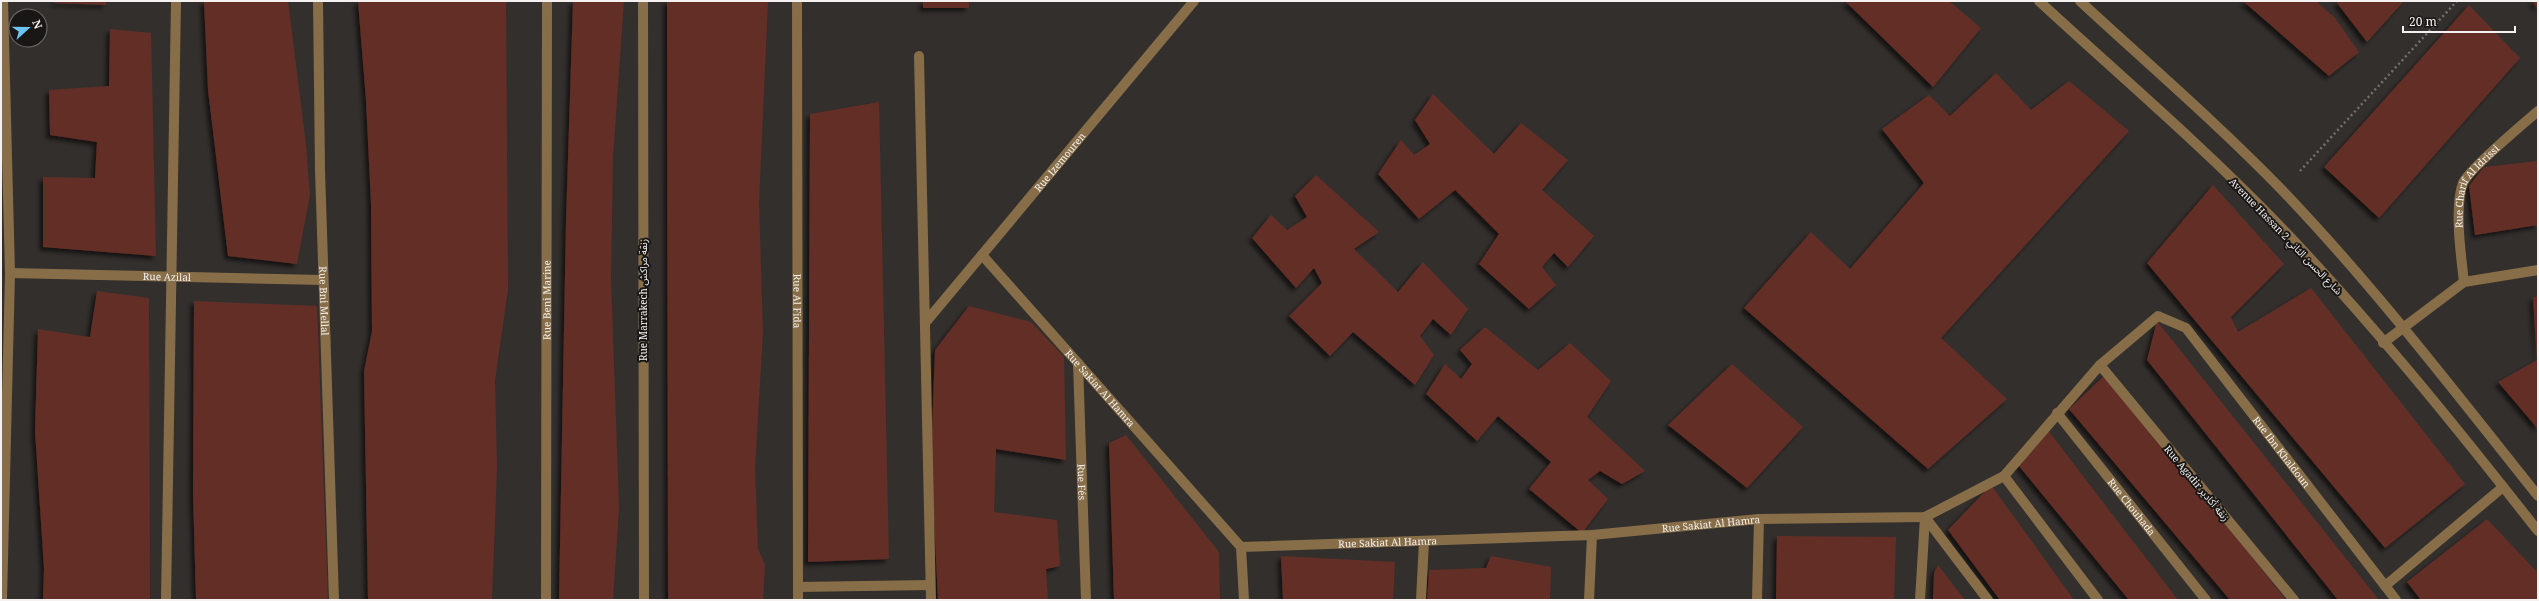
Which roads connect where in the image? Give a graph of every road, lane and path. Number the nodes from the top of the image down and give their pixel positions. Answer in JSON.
{"nodes":[{"id":1,"x":3,"y":1,"type":"edge"},
{"id":2,"x":176,"y":1,"type":"edge"},
{"id":3,"x":318,"y":1,"type":"edge"},
{"id":4,"x":547,"y":1,"type":"edge"},
{"id":5,"x":643,"y":1,"type":"edge"},
{"id":6,"x":797,"y":1,"type":"edge"},
{"id":7,"x":1194,"y":1,"type":"edge"},
{"id":8,"x":2039,"y":1,"type":"edge"},
{"id":9,"x":2080,"y":1,"type":"edge"},
{"id":10,"x":2456,"y":1,"type":"edge"},
{"id":11,"x":919,"y":56,"type":"dead end"},
{"id":12,"x":2538,"y":111,"type":"edge"},
{"id":13,"x":2280,"y":189,"type":"junction"},
{"id":14,"x":982,"y":255,"type":"junction"},
{"id":15,"x":2538,"y":270,"type":"edge"},
{"id":16,"x":10,"y":273,"type":"junction"},
{"id":17,"x":170,"y":277,"type":"junction"},
{"id":18,"x":323,"y":280,"type":"junction"},
{"id":19,"x":2464,"y":282,"type":"junction"},
{"id":20,"x":925,"y":323,"type":"junction"},
{"id":21,"x":2404,"y":327,"type":"junction"},
{"id":22,"x":2383,"y":343,"type":"junction"},
{"id":23,"x":1078,"y":364,"type":"junction"},
{"id":24,"x":2100,"y":365,"type":"junction"},
{"id":25,"x":2057,"y":413,"type":"junction"},
{"id":26,"x":2004,"y":476,"type":"junction"},
{"id":27,"x":2503,"y":487,"type":"junction"},
{"id":28,"x":2538,"y":496,"type":"edge"},
{"id":29,"x":1925,"y":516,"type":"junction"},
{"id":30,"x":1759,"y":519,"type":"junction"},
{"id":31,"x":2538,"y":531,"type":"edge"},
{"id":32,"x":1592,"y":535,"type":"junction"},
{"id":33,"x":1424,"y":542,"type":"junction"},
{"id":34,"x":1241,"y":547,"type":"junction"},
{"id":35,"x":930,"y":585,"type":"junction"},
{"id":36,"x":2385,"y":586,"type":"junction"},
{"id":37,"x":798,"y":587,"type":"junction"},
{"id":38,"x":2,"y":600,"type":"edge"},
{"id":39,"x":166,"y":600,"type":"edge"},
{"id":40,"x":334,"y":600,"type":"edge"},
{"id":41,"x":546,"y":600,"type":"edge"},
{"id":42,"x":644,"y":600,"type":"edge"},
{"id":43,"x":798,"y":600,"type":"edge"},
{"id":44,"x":931,"y":600,"type":"edge"},
{"id":45,"x":1086,"y":600,"type":"edge"},
{"id":46,"x":1244,"y":600,"type":"edge"},
{"id":47,"x":1422,"y":600,"type":"edge"},
{"id":48,"x":1589,"y":600,"type":"edge"},
{"id":49,"x":1757,"y":600,"type":"edge"},
{"id":50,"x":1920,"y":600,"type":"edge"},
{"id":51,"x":1988,"y":600,"type":"edge"},
{"id":52,"x":2098,"y":600,"type":"edge"},
{"id":53,"x":2206,"y":600,"type":"edge"},
{"id":54,"x":2294,"y":600,"type":"edge"},
{"id":55,"x":2396,"y":600,"type":"edge"}],
"edges":[{"from":1,"to":16,"type":"street"},
{"from":2,"to":17,"type":"street"},
{"from":3,"to":18,"type":"street","name":"Rue Bni Mellal"},
{"from":4,"to":41,"type":"street","name":"Rue Beni Marine"},
{"from":5,"to":42,"type":"street","name":"Rue Marrakech زنقة مراكش"},
{"from":6,"to":37,"type":"street","name":"Rue Al Fida"},
{"from":7,"to":14,"type":"street","name":"Rue Izemouren"},
{"from":8,"to":22,"type":"street","name":"Avenue Hassan 2 شارع الحسن الثاني"},
{"from":9,"to":13,"type":"street"},
{"from":10,"to":13,"type":"path"},
{"from":11,"to":20,"type":"street"},
{"from":12,"to":19,"type":"street","name":"Rue Charif Al Idrissi"},
{"from":13,"to":21,"type":"street"},
{"from":14,"to":20,"type":"street","name":"Rue Izemouren"},
{"from":14,"to":23,"type":"street","name":"Rue Sakiat Al Hamra"},
{"from":15,"to":19,"type":"street"},
{"from":16,"to":17,"type":"street","name":"Rue Azilal"},
{"from":16,"to":38,"type":"street"},
{"from":17,"to":18,"type":"street","name":"Rue Azilal"},
{"from":17,"to":39,"type":"street"},
{"from":18,"to":40,"type":"street","name":"Rue Bni Mellal"},
{"from":19,"to":21,"type":"street"},
{"from":20,"to":35,"type":"street"},
{"from":21,"to":22,"type":"street"},
{"from":21,"to":28,"type":"street"},
{"from":22,"to":27,"type":"street","name":"Avenue Hassan 2 شارع الحسن الثاني"},
{"from":23,"to":34,"type":"street","name":"Rue Sakiat Al Hamra"},
{"from":23,"to":45,"type":"street","name":"Rue Fés"},
{"from":24,"to":25,"type":"street"},
{"from":24,"to":36,"type":"street","name":"Rue Ibn Khaldoun"},
{"from":24,"to":54,"type":"street","name":"Rue Agadir زنقة أكادير"},
{"from":25,"to":26,"type":"street"},
{"from":25,"to":53,"type":"street","name":"Rue Chouhada"},
{"from":26,"to":29,"type":"street"},
{"from":26,"to":52,"type":"street"},
{"from":27,"to":31,"type":"street","name":"Avenue Hassan 2 شارع الحسن الثاني"},
{"from":27,"to":36,"type":"street"},
{"from":29,"to":30,"type":"street","name":"Rue Sakiat Al Hamra"},
{"from":29,"to":50,"type":"street"},
{"from":29,"to":51,"type":"street"},
{"from":30,"to":32,"type":"street","name":"Rue Sakiat Al Hamra"},
{"from":30,"to":49,"type":"street"},
{"from":32,"to":33,"type":"street","name":"Rue Sakiat Al Hamra"},
{"from":32,"to":48,"type":"street"},
{"from":33,"to":34,"type":"street","name":"Rue Sakiat Al Hamra"},
{"from":33,"to":47,"type":"street"},
{"from":34,"to":46,"type":"street"},
{"from":35,"to":37,"type":"street"},
{"from":35,"to":44,"type":"street"},
{"from":36,"to":55,"type":"street","name":"Rue Ibn Khaldoun"},
{"from":37,"to":43,"type":"street","name":"Rue Al Fida"}]}
